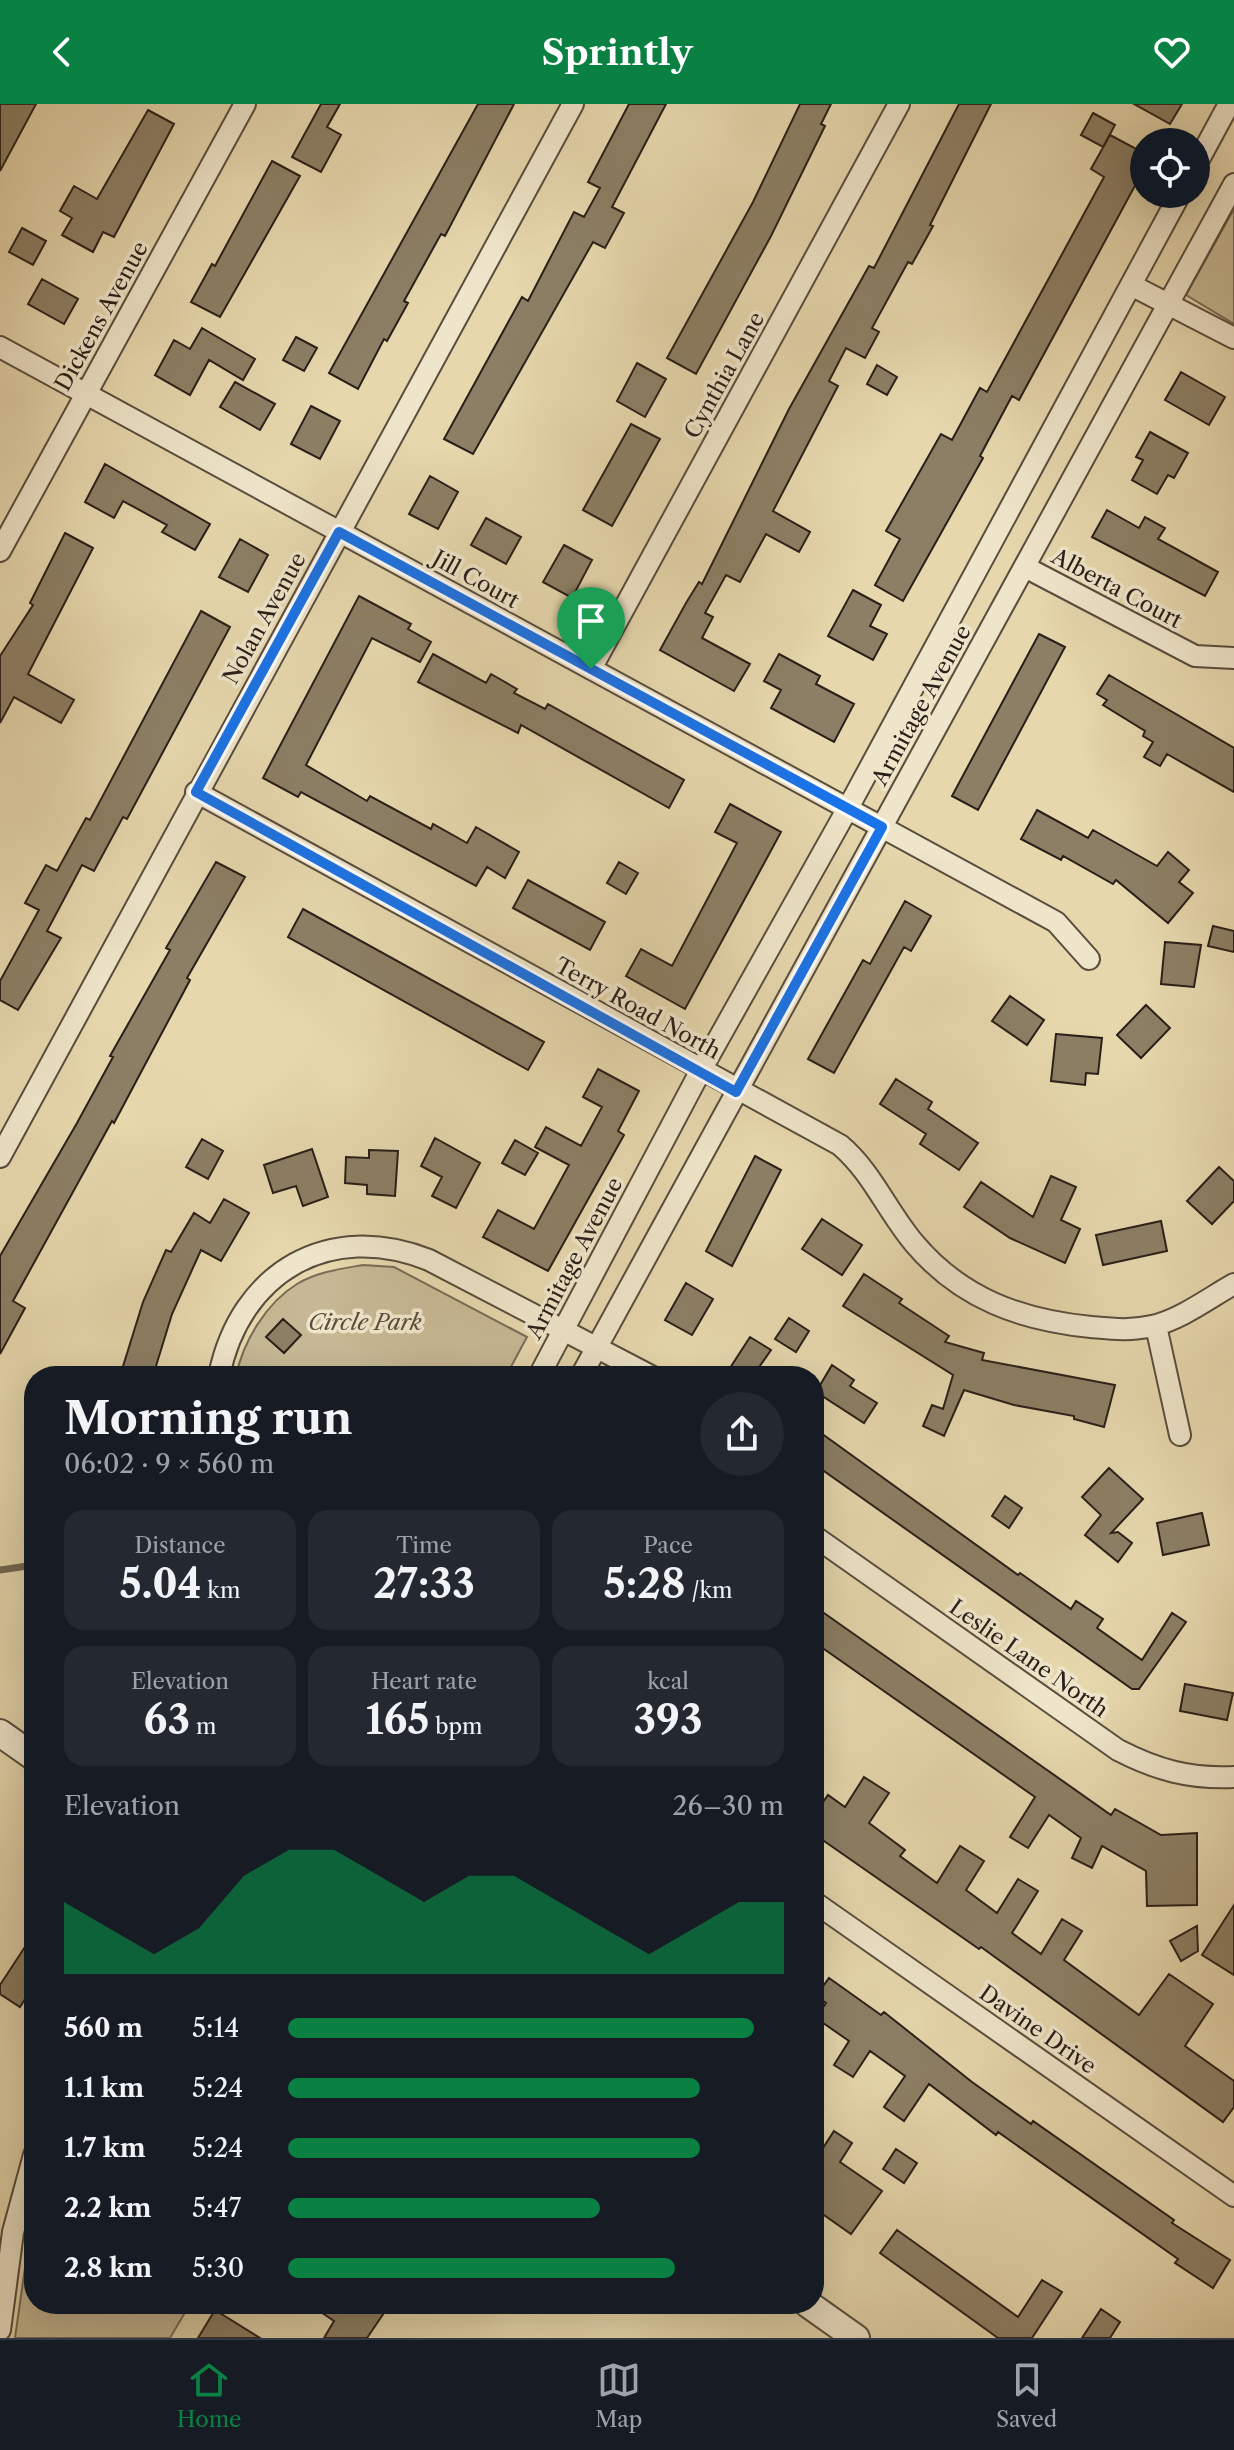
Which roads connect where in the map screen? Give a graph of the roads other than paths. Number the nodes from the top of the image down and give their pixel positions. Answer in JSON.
{"nodes":[{"id":1,"x":245,"y":104,"type":"edge"},
{"id":2,"x":573,"y":104,"type":"edge"},
{"id":3,"x":899,"y":104,"type":"edge"},
{"id":4,"x":1229,"y":104,"type":"edge"},
{"id":5,"x":1210,"y":139,"type":"edge"},
{"id":6,"x":1234,"y":184,"type":"edge"},
{"id":7,"x":1172,"y":208,"type":"edge"},
{"id":8,"x":1131,"y":285,"type":"junction"},
{"id":9,"x":1166,"y":302,"type":"junction"},
{"id":10,"x":1234,"y":338,"type":"edge"},
{"id":11,"x":0,"y":347,"type":"edge"},
{"id":12,"x":86,"y":393,"type":"junction"},
{"id":13,"x":339,"y":532,"type":"junction"},
{"id":14,"x":0,"y":551,"type":"edge"},
{"id":15,"x":1025,"y":567,"type":"junction"},
{"id":16,"x":1234,"y":658,"type":"edge"},
{"id":17,"x":591,"y":669,"type":"junction"},
{"id":18,"x":196,"y":792,"type":"junction"},
{"id":19,"x":848,"y":808,"type":"junction"},
{"id":20,"x":882,"y":827,"type":"junction"},
{"id":21,"x":1089,"y":959,"type":"dead end"},
{"id":22,"x":701,"y":1070,"type":"junction"},
{"id":23,"x":736,"y":1092,"type":"junction"},
{"id":24,"x":0,"y":1157,"type":"edge"},
{"id":25,"x":1234,"y":1284,"type":"edge"},
{"id":26,"x":1156,"y":1326,"type":"junction"},
{"id":27,"x":565,"y":1329,"type":"junction"},
{"id":28,"x":597,"y":1347,"type":"junction"},
{"id":29,"x":222,"y":1366,"type":"edge"},
{"id":30,"x":545,"y":1366,"type":"edge"},
{"id":31,"x":587,"y":1366,"type":"edge"},
{"id":32,"x":632,"y":1366,"type":"edge"},
{"id":33,"x":1180,"y":1435,"type":"dead end"},
{"id":34,"x":824,"y":1543,"type":"edge"},
{"id":35,"x":0,"y":1733,"type":"edge"},
{"id":36,"x":24,"y":1750,"type":"edge"},
{"id":37,"x":1234,"y":1777,"type":"edge"},
{"id":38,"x":824,"y":1909,"type":"edge"},
{"id":39,"x":24,"y":2192,"type":"edge"},
{"id":40,"x":1234,"y":2196,"type":"edge"},
{"id":41,"x":822,"y":2314,"type":"edge"},
{"id":42,"x":0,"y":2330,"type":"edge"},
{"id":43,"x":856,"y":2338,"type":"edge"}],
"edges":[{"from":1,"to":12,"type":"street","name":"Dickens Avenue"},
{"from":2,"to":13,"type":"street","name":"Nolan Avenue"},
{"from":3,"to":17,"type":"street","name":"Cynthia Lane"},
{"from":4,"to":5,"type":"street"},
{"from":6,"to":9,"type":"street","name":"Armitage Avenue"},
{"from":7,"to":8,"type":"street","name":"Armitage Avenue"},
{"from":8,"to":9,"type":"street"},
{"from":8,"to":19,"type":"street","name":"Armitage Avenue"},
{"from":9,"to":10,"type":"street"},
{"from":9,"to":15,"type":"street","name":"Armitage Avenue"},
{"from":11,"to":12,"type":"street","name":"Jill Court"},
{"from":12,"to":13,"type":"street","name":"Jill Court"},
{"from":12,"to":14,"type":"street","name":"Dickens Avenue"},
{"from":13,"to":17,"type":"street","name":"Jill Court"},
{"from":13,"to":18,"type":"street","name":"Nolan Avenue"},
{"from":15,"to":16,"type":"street","name":"Alberta Court"},
{"from":15,"to":20,"type":"street","name":"Armitage Avenue"},
{"from":17,"to":19,"type":"street","name":"Jill Court"},
{"from":18,"to":22,"type":"street","name":"Terry Road North"},
{"from":18,"to":24,"type":"street","name":"Nolan Avenue"},
{"from":19,"to":20,"type":"street","name":"Jill Court"},
{"from":19,"to":22,"type":"street","name":"Armitage Avenue"},
{"from":20,"to":21,"type":"street","name":"Jill Court"},
{"from":20,"to":23,"type":"street","name":"Armitage Avenue"},
{"from":22,"to":23,"type":"street","name":"Terry Road North"},
{"from":22,"to":27,"type":"street","name":"Armitage Avenue"},
{"from":23,"to":26,"type":"street","name":"Terry Road North"},
{"from":23,"to":28,"type":"street","name":"Armitage Avenue"},
{"from":25,"to":26,"type":"street"},
{"from":26,"to":33,"type":"street"},
{"from":27,"to":28,"type":"street"},
{"from":27,"to":29,"type":"street"},
{"from":27,"to":30,"type":"street","name":"Armitage Avenue"},
{"from":28,"to":31,"type":"street","name":"Armitage Avenue"},
{"from":28,"to":32,"type":"street"},
{"from":34,"to":37,"type":"street","name":"Leslie Lane North"},
{"from":35,"to":36,"type":"street"},
{"from":38,"to":40,"type":"street","name":"Davine Drive"},
{"from":39,"to":42,"type":"street"},
{"from":41,"to":43,"type":"street"}]}
